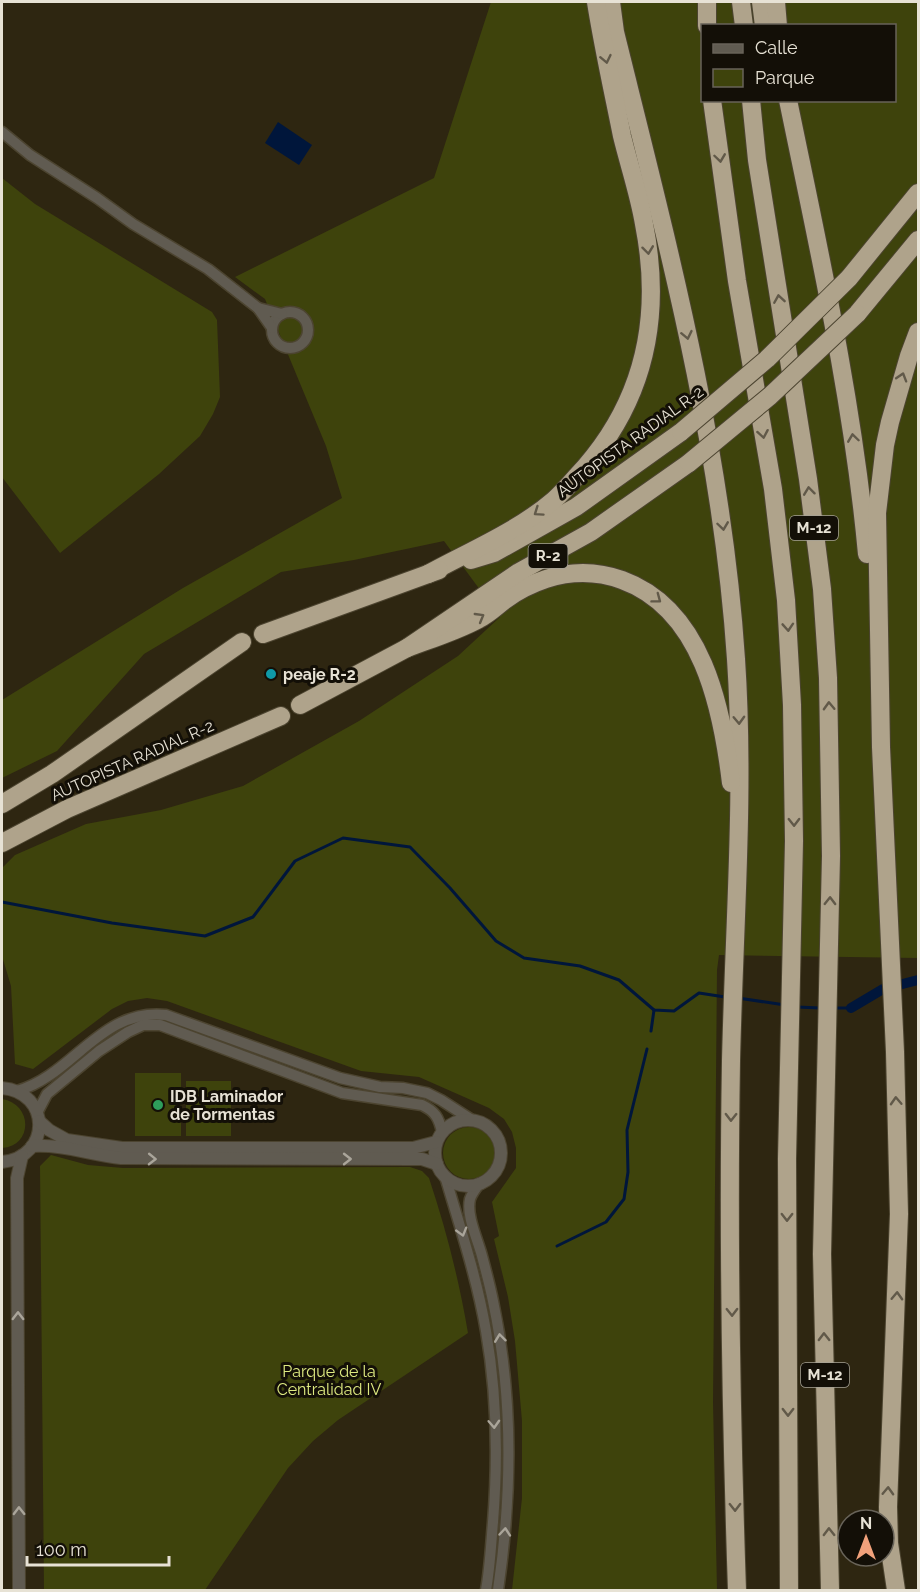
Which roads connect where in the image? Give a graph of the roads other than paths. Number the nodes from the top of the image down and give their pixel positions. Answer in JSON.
{"nodes":[{"id":1,"x":596,"y":2,"type":"edge"},
{"id":2,"x":611,"y":2,"type":"edge"},
{"id":3,"x":619,"y":2,"type":"edge"},
{"id":4,"x":706,"y":2,"type":"edge"},
{"id":5,"x":741,"y":2,"type":"edge"},
{"id":6,"x":760,"y":2,"type":"edge"},
{"id":7,"x":776,"y":2,"type":"edge"},
{"id":8,"x":707,"y":24,"type":"edge"},
{"id":9,"x":744,"y":24,"type":"edge"},
{"id":10,"x":765,"y":24,"type":"edge"},
{"id":11,"x":778,"y":24,"type":"edge"},
{"id":12,"x":712,"y":102,"type":"edge"},
{"id":13,"x":751,"y":102,"type":"edge"},
{"id":14,"x":780,"y":102,"type":"edge"},
{"id":15,"x":788,"y":102,"type":"edge"},
{"id":16,"x":636,"y":115,"type":"junction"},
{"id":17,"x":2,"y":132,"type":"edge"},
{"id":18,"x":918,"y":192,"type":"edge"},
{"id":19,"x":918,"y":240,"type":"edge"},
{"id":20,"x":821,"y":265,"type":"junction"},
{"id":21,"x":258,"y":308,"type":"junction"},
{"id":22,"x":282,"y":314,"type":"junction"},
{"id":23,"x":272,"y":328,"type":"junction"},
{"id":24,"x":918,"y":332,"type":"edge"},
{"id":25,"x":428,"y":574,"type":"junction"},
{"id":26,"x":263,"y":634,"type":"dead end"},
{"id":27,"x":242,"y":642,"type":"dead end"},
{"id":28,"x":407,"y":648,"type":"junction"},
{"id":29,"x":300,"y":705,"type":"dead end"},
{"id":30,"x":281,"y":716,"type":"dead end"},
{"id":31,"x":881,"y":747,"type":"junction"},
{"id":32,"x":2,"y":804,"type":"edge"},
{"id":33,"x":2,"y":843,"type":"edge"},
{"id":34,"x":738,"y":865,"type":"junction"},
{"id":35,"x":2,"y":1088,"type":"edge"},
{"id":36,"x":17,"y":1091,"type":"junction"},
{"id":37,"x":38,"y":1117,"type":"junction"},
{"id":38,"x":472,"y":1120,"type":"junction"},
{"id":39,"x":439,"y":1137,"type":"junction"},
{"id":40,"x":32,"y":1146,"type":"junction"},
{"id":41,"x":22,"y":1156,"type":"junction"},
{"id":42,"x":2,"y":1162,"type":"edge"},
{"id":43,"x":437,"y":1164,"type":"junction"},
{"id":44,"x":445,"y":1176,"type":"junction"},
{"id":45,"x":480,"y":1184,"type":"junction"},
{"id":46,"x":19,"y":1590,"type":"edge"},
{"id":47,"x":486,"y":1590,"type":"edge"},
{"id":48,"x":498,"y":1590,"type":"edge"},
{"id":49,"x":737,"y":1590,"type":"edge"},
{"id":50,"x":789,"y":1590,"type":"edge"},
{"id":51,"x":830,"y":1590,"type":"edge"},
{"id":52,"x":896,"y":1590,"type":"edge"}],
"edges":[{"from":1,"to":25,"type":"highway","one_way":true},
{"from":2,"to":16,"type":"highway"},
{"from":3,"to":16,"type":"highway"},
{"from":4,"to":8,"type":"highway"},
{"from":5,"to":9,"type":"highway"},
{"from":6,"to":10,"type":"highway"},
{"from":7,"to":11,"type":"highway"},
{"from":12,"to":50,"type":"highway","number":"M-12","one_way":true},
{"from":51,"to":13,"type":"highway","number":"M-12","one_way":true},
{"from":14,"to":20,"type":"highway"},
{"from":15,"to":20,"type":"highway"},
{"from":16,"to":34,"type":"highway","one_way":true},
{"from":17,"to":21,"type":"street"},
{"from":18,"to":25,"type":"highway","name":"AUTOPISTA RADIAL R-2","number":"R-2","bridge":true},
{"from":19,"to":28,"type":"highway","number":"R-2","bridge":true},
{"from":31,"to":20,"type":"highway","one_way":true},
{"from":21,"to":22,"type":"street"},
{"from":21,"to":23,"type":"street"},
{"from":22,"to":23,"type":"street"},
{"from":22,"to":23,"type":"street"},
{"from":31,"to":24,"type":"highway","one_way":true},
{"from":25,"to":26,"type":"highway","name":"AUTOPISTA RADIAL R-2","number":"R-2"},
{"from":27,"to":32,"type":"highway","name":"AUTOPISTA RADIAL R-2"},
{"from":28,"to":29,"type":"highway","number":"R-2"},
{"from":28,"to":34,"type":"highway","one_way":true},
{"from":30,"to":33,"type":"highway","name":"AUTOPISTA RADIAL R-2"},
{"from":52,"to":31,"type":"highway","one_way":true},
{"from":34,"to":49,"type":"highway","one_way":true},
{"from":35,"to":36,"type":"street"},
{"from":36,"to":37,"type":"street"},
{"from":36,"to":38,"type":"street"},
{"from":37,"to":39,"type":"street"},
{"from":37,"to":39,"type":"street"},
{"from":37,"to":40,"type":"street"},
{"from":38,"to":39,"type":"street"},
{"from":38,"to":45,"type":"street"},
{"from":39,"to":43,"type":"street"},
{"from":40,"to":41,"type":"street"},
{"from":40,"to":43,"type":"street","one_way":true},
{"from":41,"to":42,"type":"street"},
{"from":46,"to":41,"type":"street","one_way":true},
{"from":43,"to":44,"type":"street"},
{"from":44,"to":45,"type":"street"},
{"from":44,"to":47,"type":"street","one_way":true},
{"from":48,"to":45,"type":"street","one_way":true}]}
